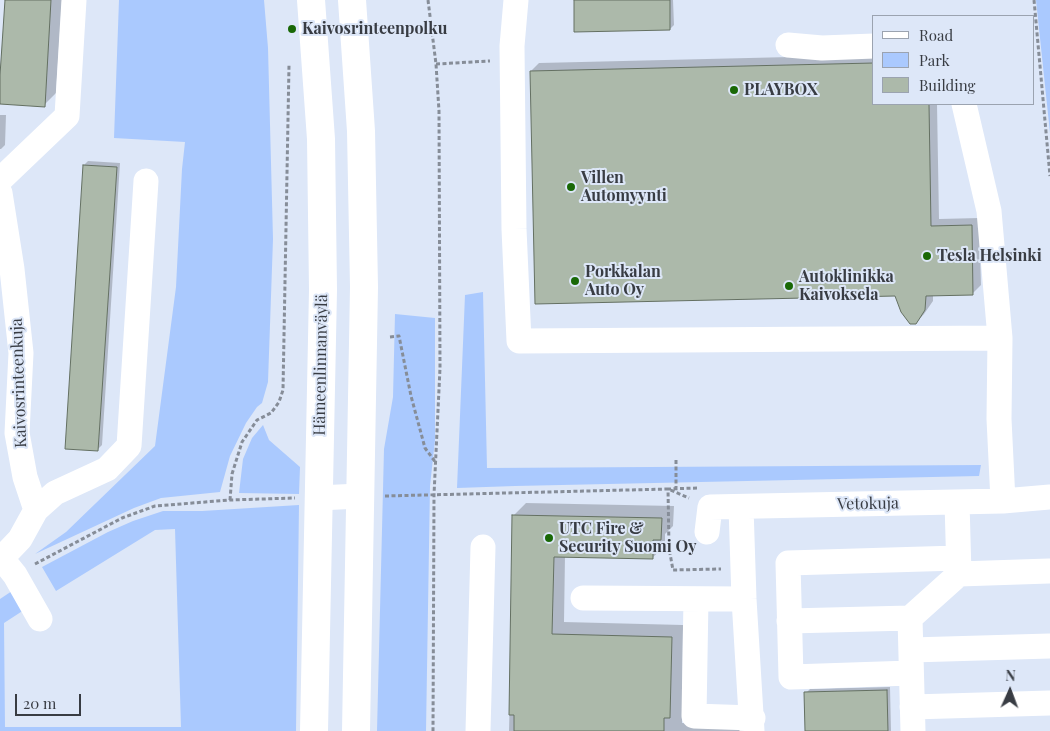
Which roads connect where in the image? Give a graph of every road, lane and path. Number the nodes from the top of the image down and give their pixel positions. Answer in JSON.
{"nodes":[{"id":1,"x":74,"y":0,"type":"edge"},
{"id":2,"x":312,"y":0,"type":"edge"},
{"id":3,"x":352,"y":0,"type":"edge"},
{"id":4,"x":428,"y":0,"type":"edge"},
{"id":5,"x":516,"y":0,"type":"edge"},
{"id":6,"x":1034,"y":0,"type":"edge"},
{"id":7,"x":788,"y":45,"type":"dead end"},
{"id":8,"x":872,"y":46,"type":"edge"},
{"id":9,"x":512,"y":62,"type":"junction"},
{"id":10,"x":290,"y":64,"type":"dead end"},
{"id":11,"x":436,"y":64,"type":"junction"},
{"id":12,"x":964,"y":105,"type":"edge"},
{"id":13,"x":1050,"y":176,"type":"edge"},
{"id":14,"x":0,"y":180,"type":"edge"},
{"id":15,"x":146,"y":181,"type":"dead end"},
{"id":16,"x":0,"y":193,"type":"edge"},
{"id":17,"x":2,"y":218,"type":"edge"},
{"id":18,"x":390,"y":336,"type":"dead end"},
{"id":19,"x":1000,"y":338,"type":"junction"},
{"id":20,"x":676,"y":460,"type":"dead end"},
{"id":21,"x":436,"y":463,"type":"junction"},
{"id":22,"x":676,"y":488,"type":"dead end"},
{"id":23,"x":434,"y":495,"type":"junction"},
{"id":24,"x":372,"y":496,"type":"junction"},
{"id":25,"x":1050,"y":497,"type":"edge"},
{"id":26,"x":308,"y":498,"type":"junction"},
{"id":27,"x":230,"y":500,"type":"junction"},
{"id":28,"x":1003,"y":501,"type":"junction"},
{"id":29,"x":957,"y":502,"type":"junction"},
{"id":30,"x":710,"y":507,"type":"junction"},
{"id":31,"x":741,"y":507,"type":"junction"},
{"id":32,"x":36,"y":510,"type":"junction"},
{"id":33,"x":707,"y":532,"type":"dead end"},
{"id":34,"x":483,"y":546,"type":"dead end"},
{"id":35,"x":6,"y":565,"type":"edge"},
{"id":36,"x":959,"y":566,"type":"junction"},
{"id":37,"x":1049,"y":571,"type":"edge"},
{"id":38,"x":584,"y":598,"type":"dead end"},
{"id":39,"x":696,"y":599,"type":"junction"},
{"id":40,"x":744,"y":599,"type":"junction"},
{"id":41,"x":910,"y":618,"type":"junction"},
{"id":42,"x":40,"y":619,"type":"dead end"},
{"id":43,"x":790,"y":621,"type":"junction"},
{"id":44,"x":1050,"y":646,"type":"edge"},
{"id":45,"x":911,"y":662,"type":"junction"},
{"id":46,"x":1050,"y":703,"type":"edge"},
{"id":47,"x":913,"y":719,"type":"edge"},
{"id":48,"x":752,"y":724,"type":"edge"},
{"id":49,"x":314,"y":731,"type":"edge"},
{"id":50,"x":356,"y":731,"type":"edge"},
{"id":51,"x":433,"y":731,"type":"edge"},
{"id":52,"x":478,"y":731,"type":"edge"}],
"edges":[{"from":1,"to":14,"type":"street"},
{"from":2,"to":26,"type":"highway","name":"Hämeenlinnanväylä"},
{"from":3,"to":24,"type":"highway"},
{"from":4,"to":11,"type":"path"},
{"from":5,"to":9,"type":"street"},
{"from":6,"to":13,"type":"path"},
{"from":7,"to":8,"type":"street"},
{"from":9,"to":11,"type":"path"},
{"from":9,"to":19,"type":"street"},
{"from":10,"to":27,"type":"path"},
{"from":11,"to":21,"type":"path"},
{"from":12,"to":19,"type":"street"},
{"from":15,"to":32,"type":"street"},
{"from":16,"to":17,"type":"street","name":"Kaivosrinteenkuja"},
{"from":17,"to":32,"type":"street","name":"Kaivosrinteenkuja"},
{"from":18,"to":21,"type":"path"},
{"from":19,"to":28,"type":"street"},
{"from":20,"to":22,"type":"path"},
{"from":21,"to":23,"type":"path"},
{"from":23,"to":24,"type":"path"},
{"from":23,"to":30,"type":"path"},
{"from":23,"to":51,"type":"path"},
{"from":24,"to":26,"type":"street"},
{"from":24,"to":50,"type":"highway"},
{"from":25,"to":28,"type":"street","name":"Vetokuja"},
{"from":26,"to":27,"type":"path"},
{"from":26,"to":49,"type":"highway","name":"Hämeenlinnanväylä"},
{"from":27,"to":35,"type":"path"},
{"from":28,"to":29,"type":"street","name":"Vetokuja"},
{"from":29,"to":31,"type":"street","name":"Vetokuja"},
{"from":29,"to":36,"type":"street"},
{"from":30,"to":31,"type":"street","name":"Vetokuja"},
{"from":30,"to":33,"type":"street"},
{"from":31,"to":40,"type":"street"},
{"from":32,"to":35,"type":"street"},
{"from":34,"to":52,"type":"street"},
{"from":35,"to":42,"type":"street"},
{"from":36,"to":37,"type":"street"},
{"from":36,"to":41,"type":"street"},
{"from":36,"to":43,"type":"street"},
{"from":38,"to":39,"type":"street"},
{"from":39,"to":40,"type":"street"},
{"from":39,"to":48,"type":"street"},
{"from":40,"to":48,"type":"street"},
{"from":41,"to":43,"type":"street"},
{"from":41,"to":45,"type":"street"},
{"from":43,"to":45,"type":"street"},
{"from":44,"to":45,"type":"street"},
{"from":45,"to":47,"type":"street"},
{"from":46,"to":47,"type":"street"}]}
